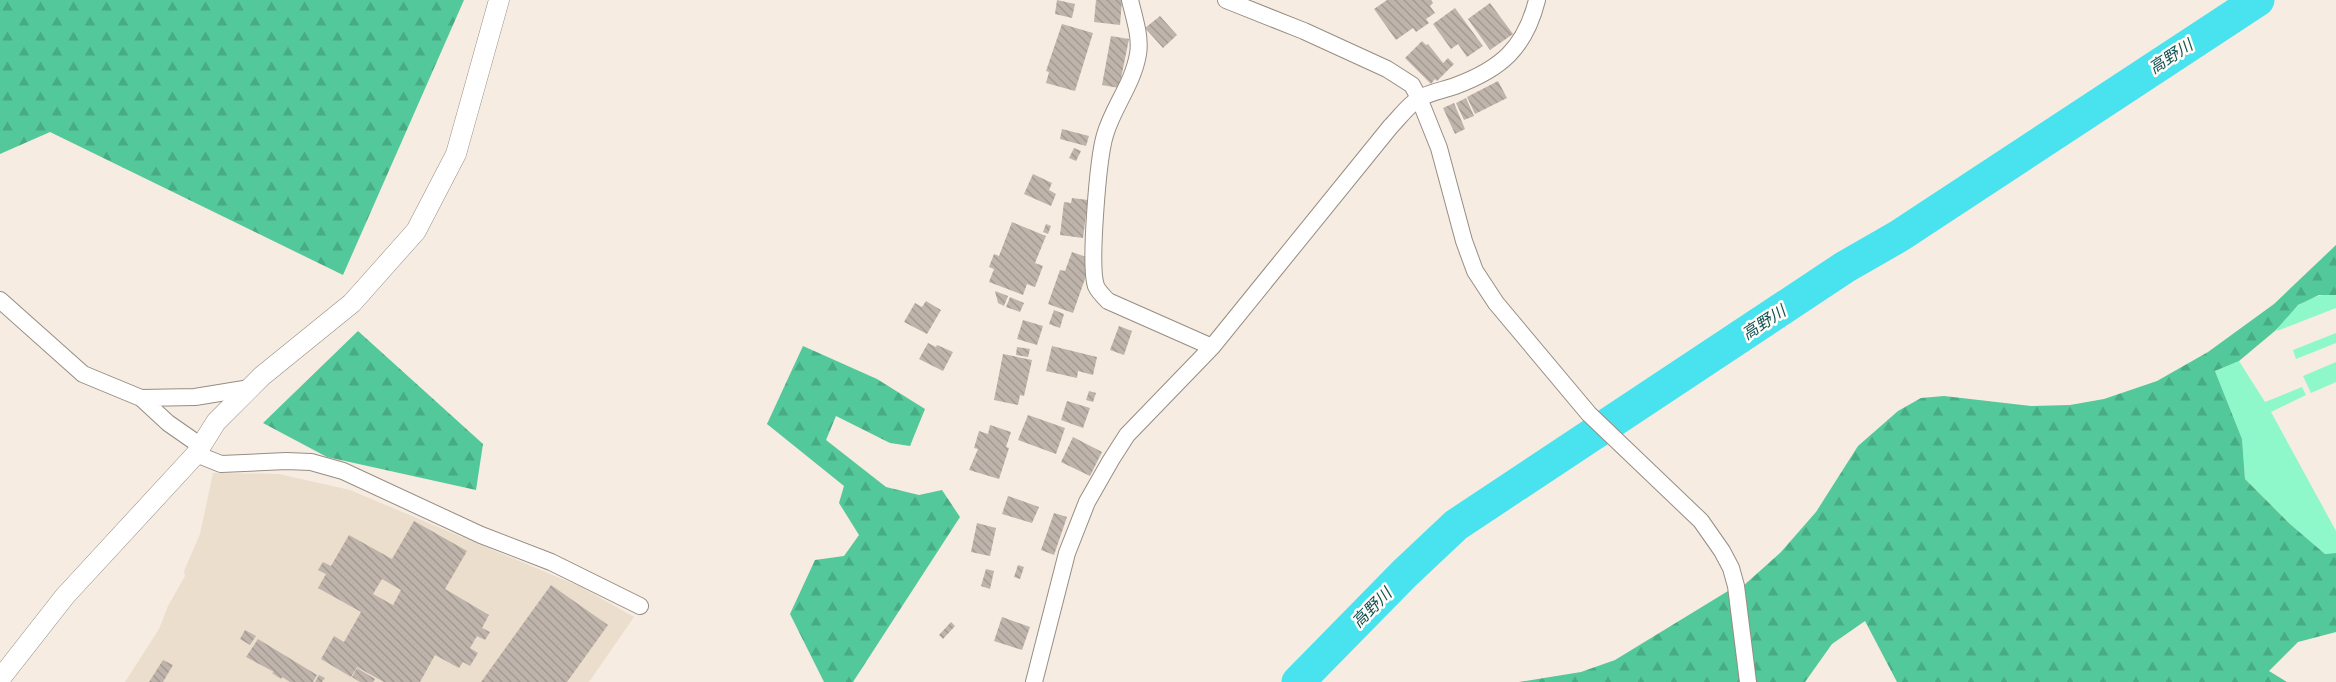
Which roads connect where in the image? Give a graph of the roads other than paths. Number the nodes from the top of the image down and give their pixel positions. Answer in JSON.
{"nodes":[{"id":1,"x":498,"y":0,"type":"edge"},
{"id":2,"x":1130,"y":0,"type":"edge"},
{"id":3,"x":1226,"y":0,"type":"edge"},
{"id":4,"x":1537,"y":0,"type":"edge"},
{"id":5,"x":1419,"y":98,"type":"junction"},
{"id":6,"x":0,"y":300,"type":"edge"},
{"id":7,"x":1212,"y":347,"type":"junction"},
{"id":8,"x":250,"y":388,"type":"junction"},
{"id":9,"x":141,"y":398,"type":"junction"},
{"id":10,"x":198,"y":450,"type":"junction"},
{"id":11,"x":640,"y":606,"type":"dead end"},
{"id":12,"x":0,"y":679,"type":"edge"},
{"id":13,"x":1034,"y":682,"type":"edge"},
{"id":14,"x":1748,"y":682,"type":"edge"}],
"edges":[{"from":1,"to":8,"type":"street"},
{"from":2,"to":7,"type":"street"},
{"from":3,"to":5,"type":"street"},
{"from":4,"to":5,"type":"street"},
{"from":5,"to":7,"type":"street"},
{"from":5,"to":14,"type":"street"},
{"from":6,"to":9,"type":"street"},
{"from":7,"to":13,"type":"street"},
{"from":8,"to":9,"type":"street"},
{"from":8,"to":10,"type":"street"},
{"from":9,"to":10,"type":"street"},
{"from":10,"to":11,"type":"street"},
{"from":10,"to":12,"type":"street"}]}
